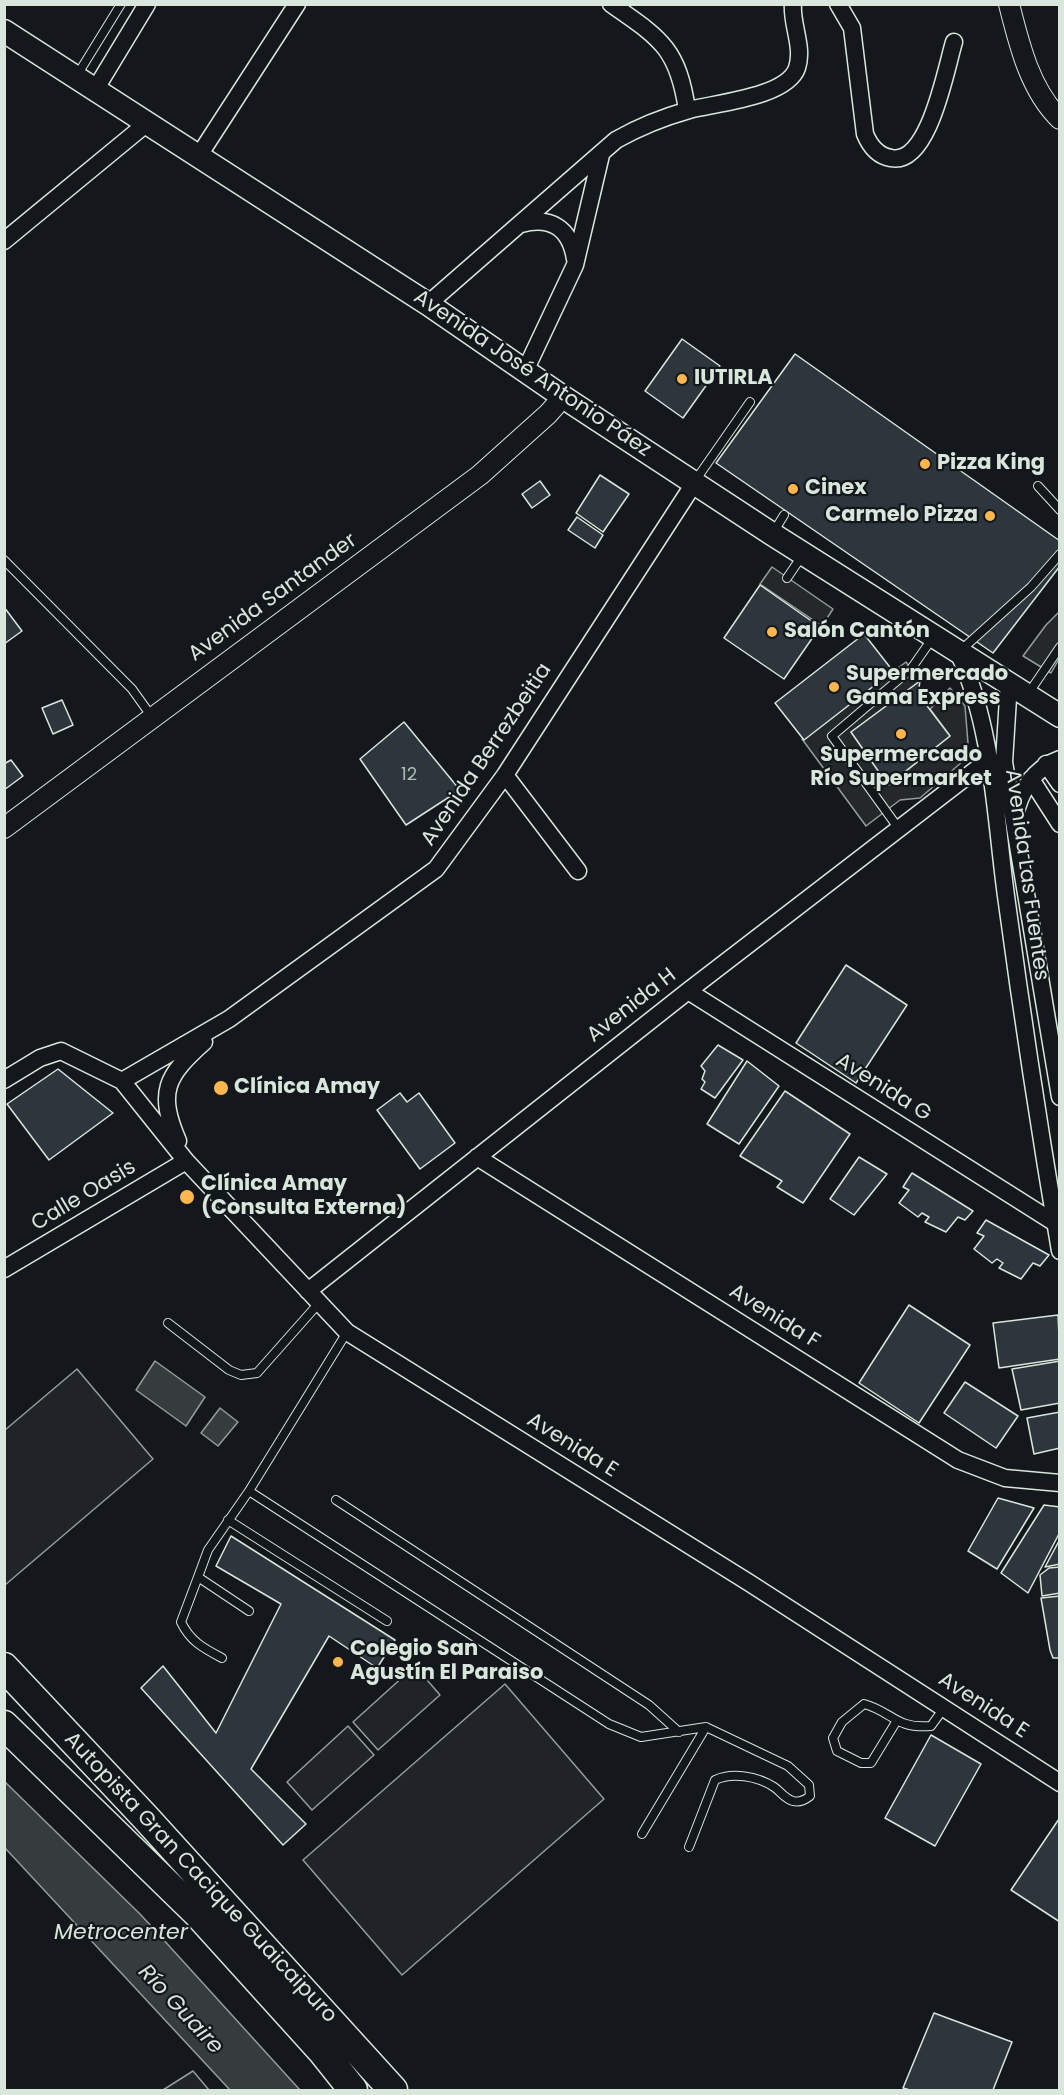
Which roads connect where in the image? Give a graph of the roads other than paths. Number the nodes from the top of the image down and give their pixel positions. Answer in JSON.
{"nodes":[{"id":1,"x":122,"y":4,"type":"edge"},
{"id":2,"x":147,"y":4,"type":"edge"},
{"id":3,"x":297,"y":4,"type":"edge"},
{"id":4,"x":611,"y":4,"type":"edge"},
{"id":5,"x":838,"y":4,"type":"edge"},
{"id":6,"x":1009,"y":4,"type":"edge"},
{"id":7,"x":792,"y":5,"type":"edge"},
{"id":8,"x":4,"y":31,"type":"edge"},
{"id":9,"x":954,"y":42,"type":"dead end"},
{"id":10,"x":76,"y":77,"type":"junction"},
{"id":11,"x":95,"y":90,"type":"junction"},
{"id":12,"x":687,"y":110,"type":"junction"},
{"id":13,"x":1059,"y":119,"type":"edge"},
{"id":14,"x":146,"y":124,"type":"junction"},
{"id":15,"x":601,"y":155,"type":"junction"},
{"id":16,"x":198,"y":157,"type":"junction"},
{"id":17,"x":520,"y":224,"type":"junction"},
{"id":18,"x":4,"y":241,"type":"edge"},
{"id":19,"x":575,"y":265,"type":"junction"},
{"id":20,"x":428,"y":304,"type":"junction"},
{"id":21,"x":525,"y":371,"type":"junction"},
{"id":22,"x":563,"y":397,"type":"junction"},
{"id":23,"x":750,"y":402,"type":"dead end"},
{"id":24,"x":694,"y":482,"type":"junction"},
{"id":25,"x":1038,"y":486,"type":"dead end"},
{"id":26,"x":1059,"y":510,"type":"edge"},
{"id":27,"x":803,"y":553,"type":"junction"},
{"id":28,"x":1059,"y":554,"type":"edge"},
{"id":29,"x":4,"y":560,"type":"edge"},
{"id":30,"x":787,"y":578,"type":"dead end"},
{"id":31,"x":934,"y":636,"type":"junction"},
{"id":32,"x":1059,"y":647,"type":"edge"},
{"id":33,"x":959,"y":651,"type":"junction"},
{"id":34,"x":1018,"y":688,"type":"junction"},
{"id":35,"x":1059,"y":716,"type":"edge"},
{"id":36,"x":152,"y":717,"type":"junction"},
{"id":37,"x":987,"y":761,"type":"junction"},
{"id":38,"x":1053,"y":762,"type":"edge"},
{"id":39,"x":505,"y":775,"type":"junction"},
{"id":40,"x":1031,"y":779,"type":"junction"},
{"id":41,"x":1059,"y":784,"type":"edge"},
{"id":42,"x":1013,"y":824,"type":"junction"},
{"id":43,"x":1059,"y":825,"type":"edge"},
{"id":44,"x":4,"y":828,"type":"edge"},
{"id":45,"x":899,"y":829,"type":"junction"},
{"id":46,"x":578,"y":871,"type":"dead end"},
{"id":47,"x":688,"y":991,"type":"junction"},
{"id":48,"x":229,"y":1019,"type":"junction"},
{"id":49,"x":4,"y":1080,"type":"edge"},
{"id":50,"x":122,"y":1081,"type":"junction"},
{"id":51,"x":1059,"y":1097,"type":"edge"},
{"id":52,"x":477,"y":1157,"type":"junction"},
{"id":53,"x":186,"y":1161,"type":"junction"},
{"id":54,"x":1057,"y":1222,"type":"edge"},
{"id":55,"x":1059,"y":1251,"type":"edge"},
{"id":56,"x":4,"y":1269,"type":"edge"},
{"id":57,"x":314,"y":1297,"type":"junction"},
{"id":58,"x":168,"y":1323,"type":"dead end"},
{"id":59,"x":347,"y":1332,"type":"junction"},
{"id":60,"x":1059,"y":1483,"type":"edge"},
{"id":61,"x":249,"y":1491,"type":"junction"},
{"id":62,"x":336,"y":1500,"type":"dead end"},
{"id":63,"x":228,"y":1521,"type":"junction"},
{"id":64,"x":198,"y":1577,"type":"junction"},
{"id":65,"x":249,"y":1611,"type":"dead end"},
{"id":66,"x":387,"y":1621,"type":"dead end"},
{"id":67,"x":222,"y":1658,"type":"dead end"},
{"id":68,"x":4,"y":1666,"type":"edge"},
{"id":69,"x":944,"y":1708,"type":"junction"},
{"id":70,"x":896,"y":1722,"type":"junction"},
{"id":71,"x":706,"y":1727,"type":"junction"},
{"id":72,"x":7,"y":1728,"type":"edge"},
{"id":73,"x":679,"y":1732,"type":"junction"},
{"id":74,"x":1059,"y":1781,"type":"edge"},
{"id":75,"x":642,"y":1834,"type":"dead end"},
{"id":76,"x":689,"y":1847,"type":"dead end"},
{"id":77,"x":393,"y":2089,"type":"edge"},
{"id":78,"x":353,"y":2091,"type":"edge"}],
"edges":[{"from":1,"to":10,"type":"lane"},
{"from":2,"to":11,"type":"street"},
{"from":3,"to":16,"type":"street"},
{"from":4,"to":12,"type":"street"},
{"from":5,"to":9,"type":"street"},
{"from":6,"to":13,"type":"street"},
{"from":7,"to":12,"type":"street"},
{"from":8,"to":10,"type":"main road","name":"Avenida José Antonio Páez"},
{"from":10,"to":11,"type":"main road","name":"Avenida José Antonio Páez"},
{"from":11,"to":14,"type":"main road","name":"Avenida José Antonio Páez"},
{"from":12,"to":15,"type":"street"},
{"from":14,"to":16,"type":"main road","name":"Avenida José Antonio Páez"},
{"from":14,"to":18,"type":"street"},
{"from":15,"to":17,"type":"street"},
{"from":15,"to":19,"type":"street"},
{"from":16,"to":20,"type":"main road","name":"Avenida José Antonio Páez"},
{"from":17,"to":19,"type":"street"},
{"from":17,"to":20,"type":"street"},
{"from":19,"to":21,"type":"street"},
{"from":20,"to":21,"type":"main road","name":"Avenida José Antonio Páez"},
{"from":21,"to":22,"type":"main road","name":"Avenida José Antonio Páez"},
{"from":22,"to":24,"type":"main road","name":"Avenida José Antonio Páez"},
{"from":22,"to":36,"type":"street","name":"Avenida Santander"},
{"from":23,"to":24,"type":"lane"},
{"from":24,"to":27,"type":"main road","name":"Avenida José Antonio Páez"},
{"from":24,"to":39,"type":"street","name":"Avenida Berrezbeitia"},
{"from":25,"to":26,"type":"lane"},
{"from":27,"to":30,"type":"lane"},
{"from":27,"to":31,"type":"main road","name":"Avenida José Antonio Páez"},
{"from":28,"to":33,"type":"lane"},
{"from":29,"to":36,"type":"lane"},
{"from":31,"to":33,"type":"main road","name":"Avenida José Antonio Páez"},
{"from":31,"to":45,"type":"lane"},
{"from":32,"to":34,"type":"lane"},
{"from":33,"to":34,"type":"main road","name":"Avenida José Antonio Páez"},
{"from":33,"to":37,"type":"street","name":"Avenida Las Fuentes"},
{"from":34,"to":35,"type":"main road","name":"Avenida José Antonio Páez"},
{"from":34,"to":42,"type":"street","name":"Avenida Las Fuentes"},
{"from":36,"to":44,"type":"street","name":"Avenida Santander"},
{"from":37,"to":45,"type":"street","name":"Avenida H"},
{"from":37,"to":54,"type":"street","name":"Avenida Las Fuentes"},
{"from":38,"to":40,"type":"street"},
{"from":38,"to":41,"type":"street"},
{"from":39,"to":46,"type":"street"},
{"from":39,"to":48,"type":"street","name":"Avenida Berrezbeitia"},
{"from":40,"to":42,"type":"street"},
{"from":40,"to":43,"type":"street"},
{"from":42,"to":51,"type":"street","name":"Avenida Las Fuentes"},
{"from":45,"to":47,"type":"street","name":"Avenida H"},
{"from":47,"to":52,"type":"street","name":"Avenida H"},
{"from":47,"to":54,"type":"street","name":"Avenida G"},
{"from":48,"to":50,"type":"street","name":"Avenida Berrezbeitia"},
{"from":48,"to":53,"type":"street","name":"Avenida Berrezbeitia"},
{"from":49,"to":50,"type":"street"},
{"from":50,"to":53,"type":"street","name":"Avenida E"},
{"from":52,"to":57,"type":"street","name":"Avenida H"},
{"from":52,"to":60,"type":"street","name":"Avenida F"},
{"from":53,"to":56,"type":"street","name":"Calle Oasis"},
{"from":53,"to":57,"type":"street","name":"Avenida E"},
{"from":54,"to":55,"type":"street","name":"Avenida Las Fuentes"},
{"from":57,"to":58,"type":"lane"},
{"from":57,"to":59,"type":"street","name":"Avenida E"},
{"from":59,"to":61,"type":"lane"},
{"from":59,"to":69,"type":"street","name":"Avenida E"},
{"from":61,"to":63,"type":"lane"},
{"from":61,"to":73,"type":"lane"},
{"from":62,"to":73,"type":"lane"},
{"from":63,"to":64,"type":"lane"},
{"from":63,"to":66,"type":"lane"},
{"from":64,"to":65,"type":"lane"},
{"from":64,"to":67,"type":"lane"},
{"from":68,"to":77,"type":"highway","name":"Autopista Gran Cacique Guaicaipuro"},
{"from":69,"to":70,"type":"lane"},
{"from":69,"to":74,"type":"street","name":"Avenida E"},
{"from":70,"to":70,"type":"lane"},
{"from":71,"to":73,"type":"lane"},
{"from":71,"to":75,"type":"lane"},
{"from":71,"to":76,"type":"lane"},
{"from":72,"to":78,"type":"highway","name":"Autopista Gran Cacique Guaicaipuro"}]}
